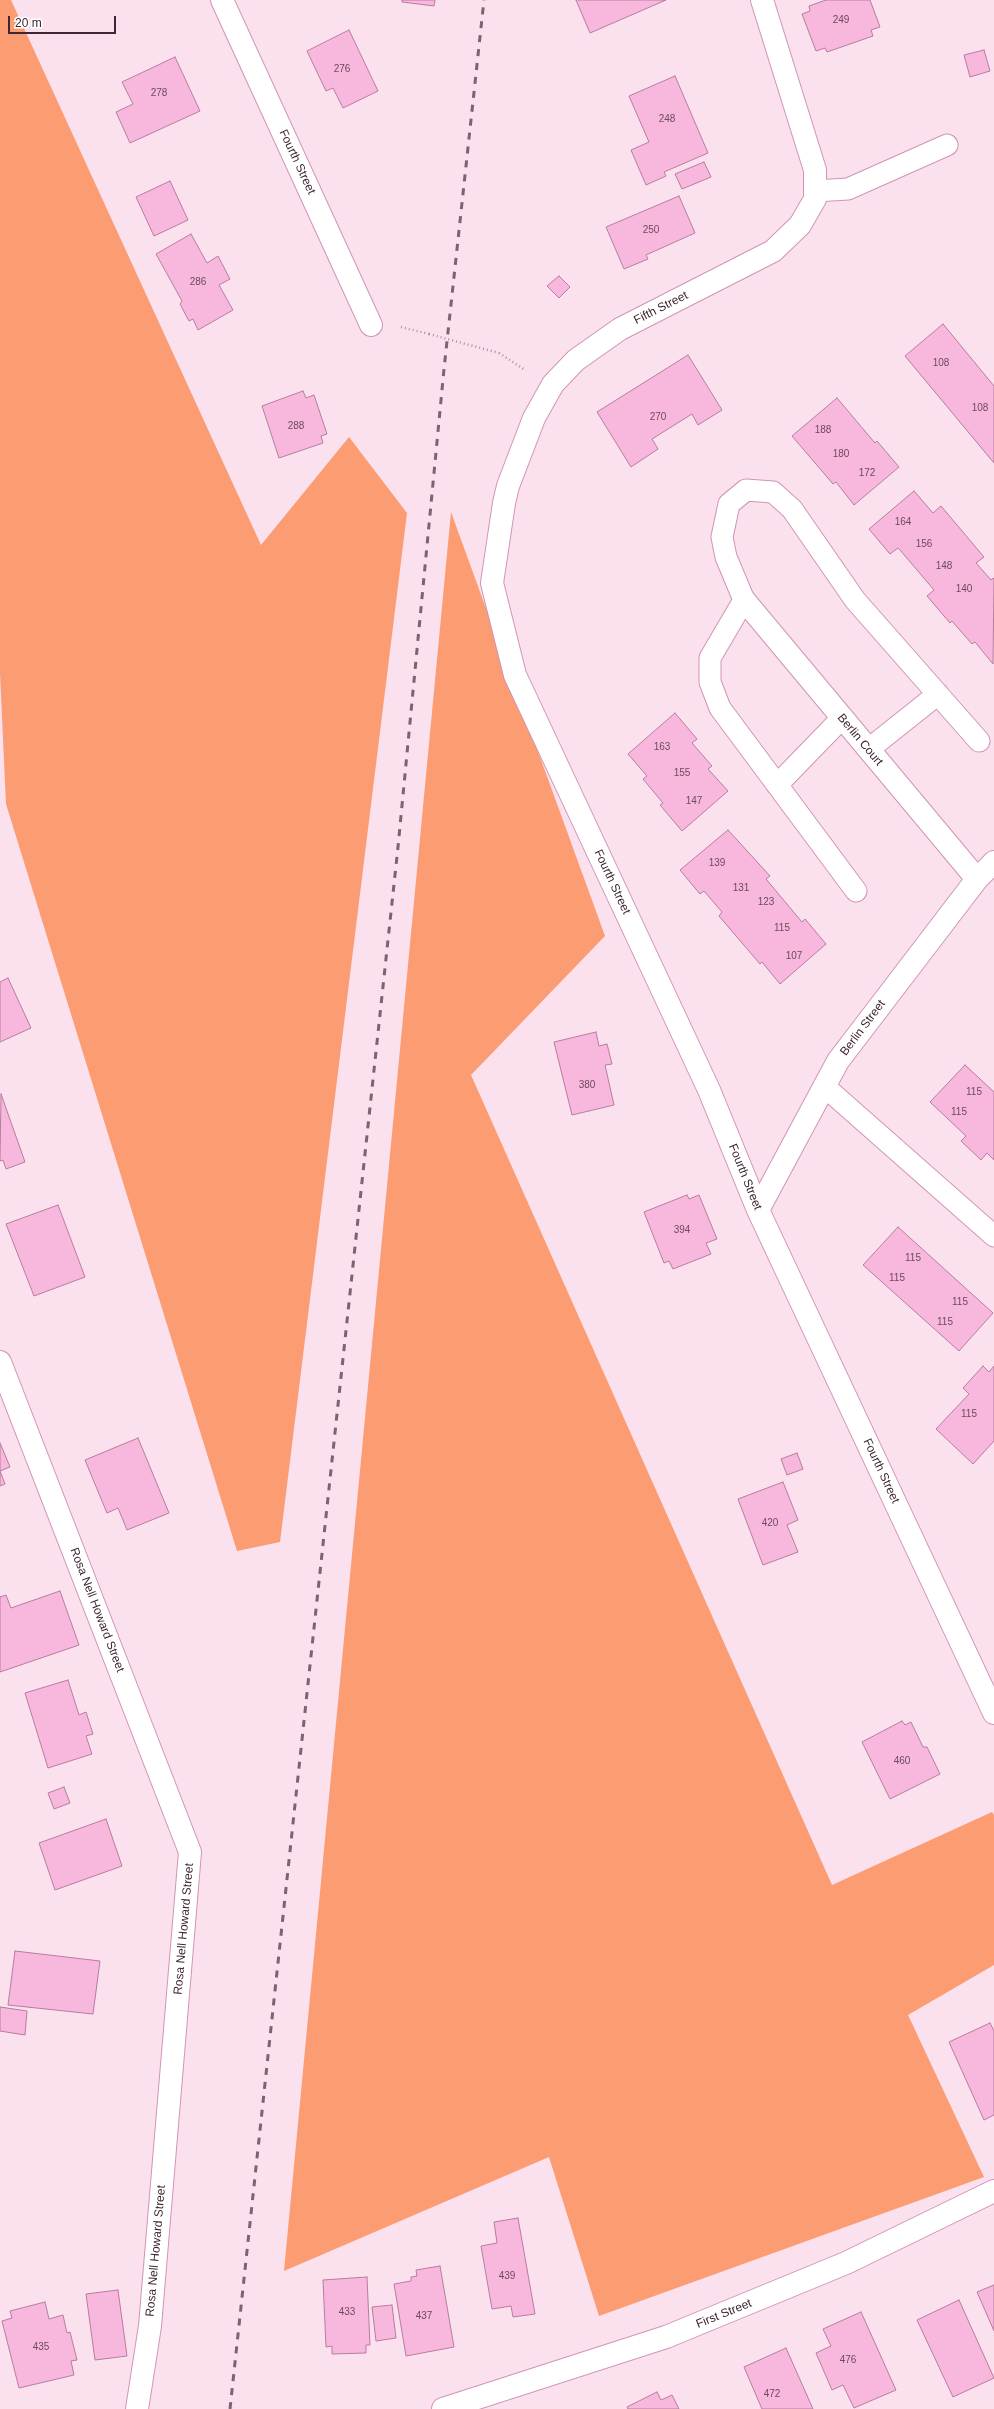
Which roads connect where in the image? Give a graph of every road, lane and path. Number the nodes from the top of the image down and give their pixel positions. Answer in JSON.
{"nodes":[{"id":1,"x":222,"y":0,"type":"edge"},
{"id":2,"x":762,"y":0,"type":"edge"},
{"id":3,"x":947,"y":145,"type":"dead end"},
{"id":4,"x":815,"y":190,"type":"junction"},
{"id":5,"x":371,"y":325,"type":"dead end"},
{"id":6,"x":401,"y":327,"type":"dead end"},
{"id":7,"x":530,"y":373,"type":"dead end"},
{"id":8,"x":744,"y":600,"type":"junction"},
{"id":9,"x":506,"y":638,"type":"joint"},
{"id":10,"x":938,"y":694,"type":"junction"},
{"id":11,"x":842,"y":718,"type":"junction"},
{"id":12,"x":979,"y":741,"type":"dead end"},
{"id":13,"x":869,"y":750,"type":"junction"},
{"id":14,"x":777,"y":785,"type":"junction"},
{"id":15,"x":994,"y":862,"type":"edge"},
{"id":16,"x":977,"y":879,"type":"junction"},
{"id":17,"x":856,"y":891,"type":"dead end"},
{"id":18,"x":824,"y":1086,"type":"junction"},
{"id":19,"x":758,"y":1210,"type":"junction"},
{"id":20,"x":994,"y":1236,"type":"edge"},
{"id":21,"x":0,"y":1362,"type":"edge"},
{"id":22,"x":994,"y":1713,"type":"edge"},
{"id":23,"x":994,"y":2191,"type":"edge"},
{"id":24,"x":137,"y":2409,"type":"edge"},
{"id":25,"x":443,"y":2409,"type":"edge"}],
"edges":[{"from":1,"to":5,"type":"street","name":"Fourth Street"},
{"from":2,"to":4,"type":"street","name":"Fifth Street"},
{"from":3,"to":4,"type":"lane"},
{"from":4,"to":9,"type":"street","name":"Fifth Street"},
{"from":6,"to":7,"type":"path","bridge":true},
{"from":8,"to":10,"type":"lane"},
{"from":8,"to":11,"type":"street","name":"Berlin Court"},
{"from":8,"to":14,"type":"lane"},
{"from":9,"to":19,"type":"street","name":"Fourth Street"},
{"from":10,"to":12,"type":"lane"},
{"from":10,"to":13,"type":"lane"},
{"from":11,"to":13,"type":"street","name":"Berlin Court"},
{"from":11,"to":14,"type":"lane"},
{"from":13,"to":16,"type":"street","name":"Berlin Court"},
{"from":14,"to":17,"type":"lane"},
{"from":15,"to":16,"type":"street","name":"Berlin Street"},
{"from":16,"to":18,"type":"street","name":"Berlin Street"},
{"from":18,"to":19,"type":"street","name":"Berlin Street"},
{"from":18,"to":20,"type":"lane"},
{"from":19,"to":22,"type":"street","name":"Fourth Street"},
{"from":21,"to":24,"type":"street","name":"Rosa Nell Howard Street"},
{"from":23,"to":25,"type":"street","name":"First Street"}]}
